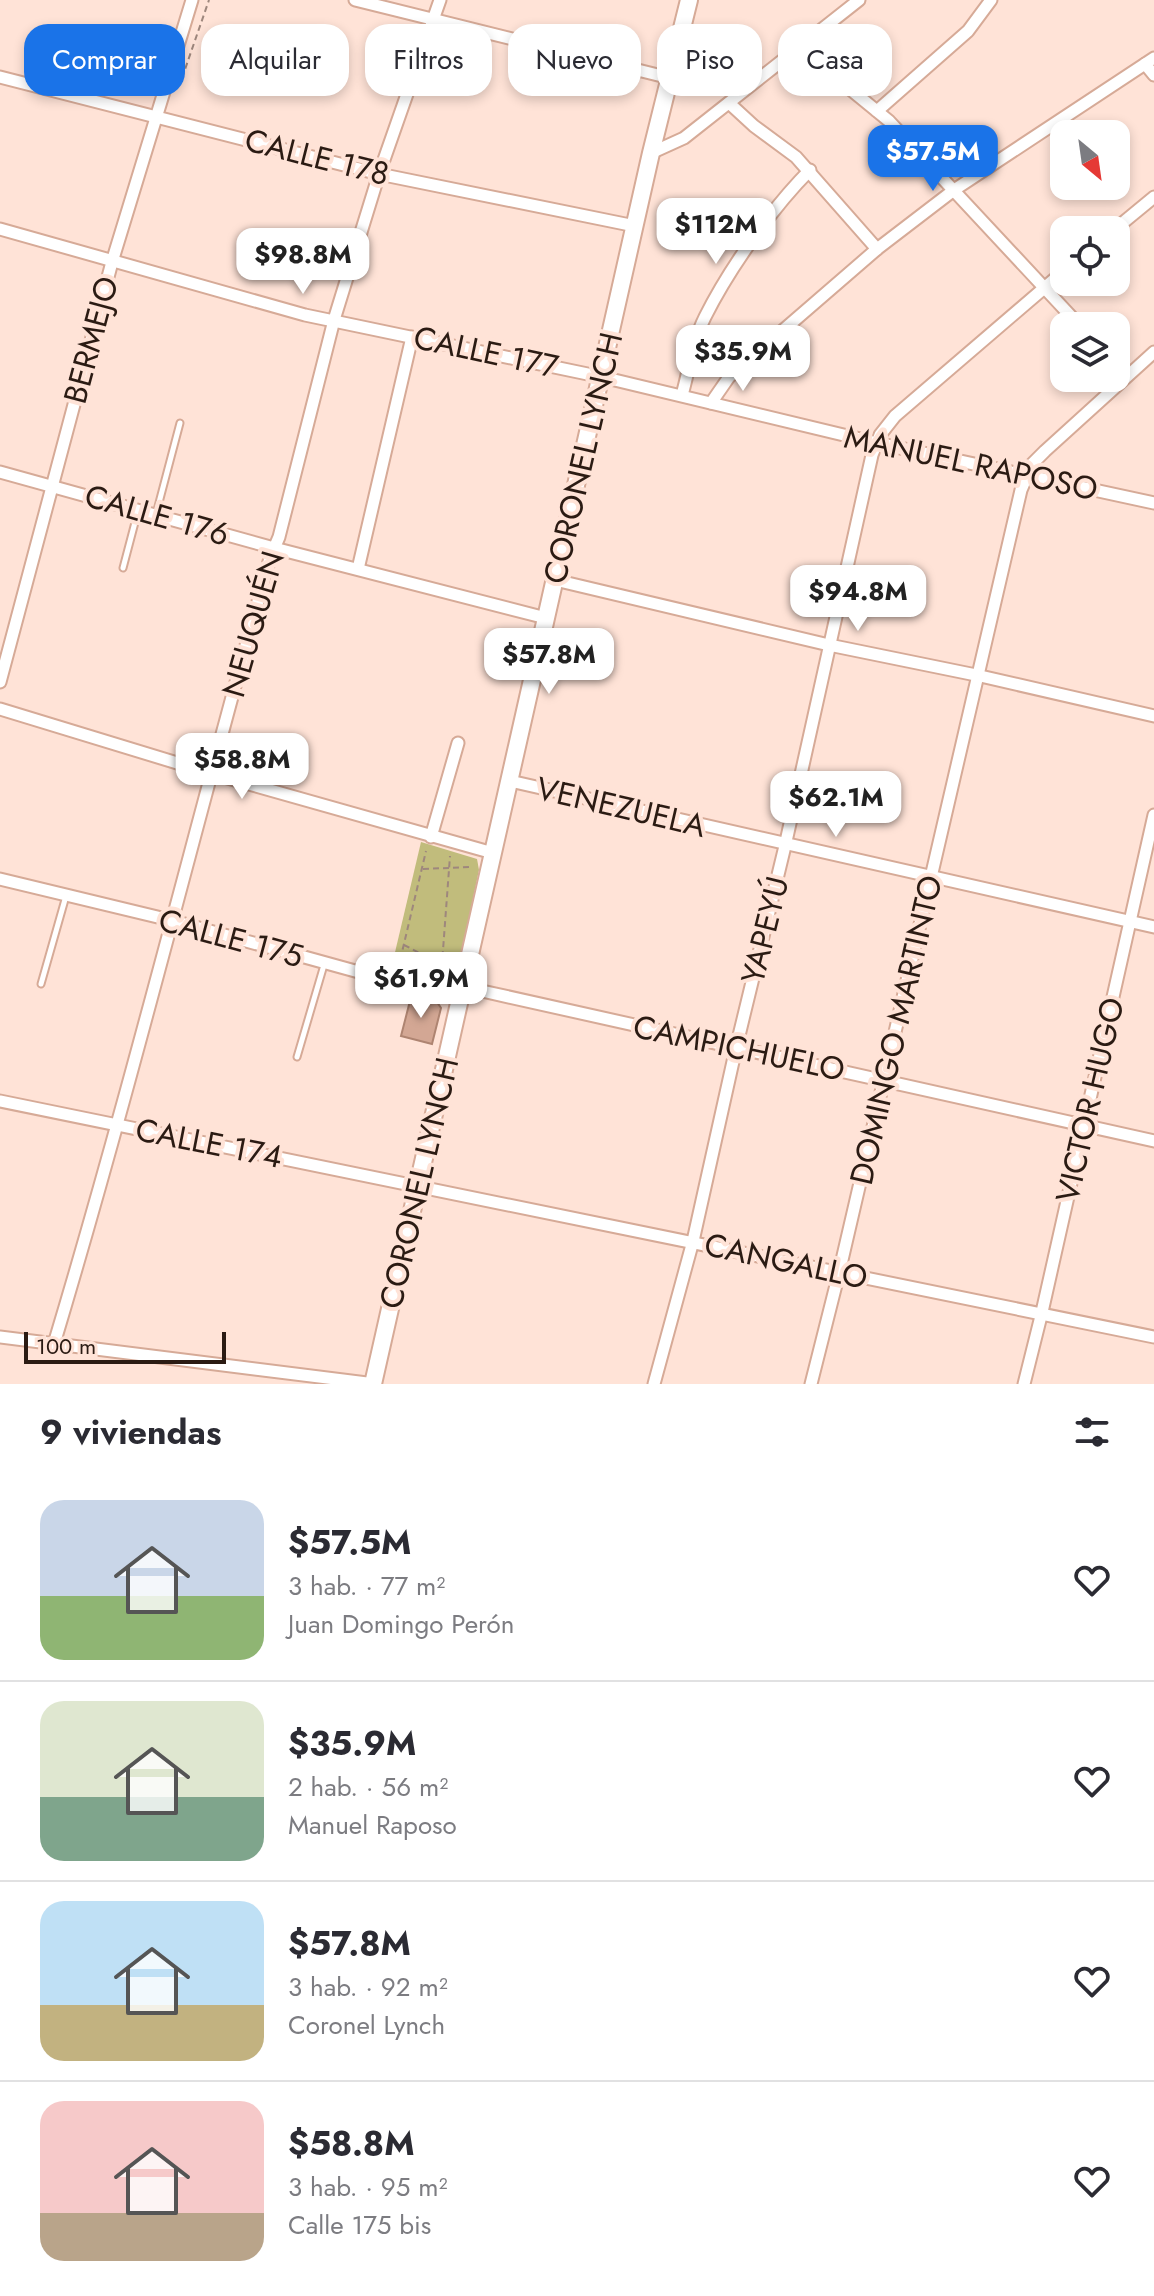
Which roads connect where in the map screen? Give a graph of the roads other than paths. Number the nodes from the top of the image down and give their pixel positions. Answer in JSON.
{"nodes":[{"id":1,"x":192,"y":0,"type":"edge"},
{"id":2,"x":355,"y":0,"type":"edge"},
{"id":3,"x":440,"y":0,"type":"edge"},
{"id":4,"x":689,"y":0,"type":"edge"},
{"id":5,"x":859,"y":0,"type":"edge"},
{"id":6,"x":991,"y":0,"type":"edge"},
{"id":7,"x":433,"y":20,"type":"junction"},
{"id":8,"x":683,"y":24,"type":"edge"},
{"id":9,"x":830,"y":24,"type":"edge"},
{"id":10,"x":1150,"y":61,"type":"edge"},
{"id":11,"x":778,"y":65,"type":"edge"},
{"id":12,"x":657,"y":75,"type":"edge"},
{"id":13,"x":1154,"y":75,"type":"edge"},
{"id":14,"x":0,"y":77,"type":"edge"},
{"id":15,"x":665,"y":96,"type":"edge"},
{"id":16,"x":859,"y":96,"type":"edge"},
{"id":17,"x":729,"y":103,"type":"junction"},
{"id":18,"x":877,"y":111,"type":"junction"},
{"id":19,"x":157,"y":116,"type":"junction"},
{"id":20,"x":651,"y":153,"type":"junction"},
{"id":21,"x":810,"y":170,"type":"junction"},
{"id":22,"x":379,"y":174,"type":"junction"},
{"id":23,"x":954,"y":190,"type":"junction"},
{"id":24,"x":1154,"y":197,"type":"edge"},
{"id":25,"x":1130,"y":217,"type":"edge"},
{"id":26,"x":635,"y":226,"type":"junction"},
{"id":27,"x":0,"y":229,"type":"edge"},
{"id":28,"x":877,"y":249,"type":"junction"},
{"id":29,"x":112,"y":262,"type":"junction"},
{"id":30,"x":1050,"y":283,"type":"edge"},
{"id":31,"x":1044,"y":288,"type":"junction"},
{"id":32,"x":1067,"y":312,"type":"edge"},
{"id":33,"x":334,"y":320,"type":"junction"},
{"id":34,"x":412,"y":337,"type":"junction"},
{"id":35,"x":1154,"y":352,"type":"edge"},
{"id":36,"x":1130,"y":373,"type":"edge"},
{"id":37,"x":602,"y":377,"type":"junction"},
{"id":38,"x":1110,"y":392,"type":"edge"},
{"id":39,"x":682,"y":395,"type":"junction"},
{"id":40,"x":711,"y":403,"type":"junction"},
{"id":41,"x":180,"y":423,"type":"dead end"},
{"id":42,"x":877,"y":443,"type":"junction"},
{"id":43,"x":0,"y":472,"type":"edge"},
{"id":44,"x":1027,"y":475,"type":"junction"},
{"id":45,"x":51,"y":486,"type":"junction"},
{"id":46,"x":1154,"y":503,"type":"edge"},
{"id":47,"x":138,"y":510,"type":"junction"},
{"id":48,"x":156,"y":515,"type":"junction"},
{"id":49,"x":274,"y":548,"type":"junction"},
{"id":50,"x":123,"y":568,"type":"dead end"},
{"id":51,"x":358,"y":569,"type":"junction"},
{"id":52,"x":555,"y":580,"type":"junction"},
{"id":53,"x":546,"y":618,"type":"junction"},
{"id":54,"x":829,"y":645,"type":"junction"},
{"id":55,"x":976,"y":675,"type":"junction"},
{"id":56,"x":0,"y":682,"type":"edge"},
{"id":57,"x":0,"y":709,"type":"edge"},
{"id":58,"x":1154,"y":716,"type":"edge"},
{"id":59,"x":458,"y":743,"type":"dead end"},
{"id":60,"x":210,"y":773,"type":"junction"},
{"id":61,"x":510,"y":781,"type":"junction"},
{"id":62,"x":1154,"y":815,"type":"edge"},
{"id":63,"x":429,"y":840,"type":"junction"},
{"id":64,"x":785,"y":846,"type":"junction"},
{"id":65,"x":493,"y":853,"type":"junction"},
{"id":66,"x":931,"y":877,"type":"junction"},
{"id":67,"x":0,"y":879,"type":"edge"},
{"id":68,"x":66,"y":895,"type":"junction"},
{"id":69,"x":170,"y":920,"type":"junction"},
{"id":70,"x":1130,"y":921,"type":"junction"},
{"id":71,"x":1154,"y":927,"type":"edge"},
{"id":72,"x":324,"y":964,"type":"junction"},
{"id":73,"x":41,"y":984,"type":"dead end"},
{"id":74,"x":463,"y":991,"type":"junction"},
{"id":75,"x":736,"y":1048,"type":"junction"},
{"id":76,"x":297,"y":1057,"type":"dead end"},
{"id":77,"x":884,"y":1079,"type":"junction"},
{"id":78,"x":0,"y":1101,"type":"edge"},
{"id":79,"x":118,"y":1125,"type":"junction"},
{"id":80,"x":1085,"y":1125,"type":"junction"},
{"id":81,"x":1154,"y":1141,"type":"edge"},
{"id":82,"x":418,"y":1185,"type":"junction"},
{"id":83,"x":693,"y":1241,"type":"junction"},
{"id":84,"x":839,"y":1273,"type":"junction"},
{"id":85,"x":1042,"y":1312,"type":"junction"},
{"id":86,"x":0,"y":1337,"type":"edge"},
{"id":87,"x":1154,"y":1337,"type":"edge"},
{"id":88,"x":54,"y":1344,"type":"junction"},
{"id":89,"x":374,"y":1384,"type":"edge"},
{"id":90,"x":654,"y":1384,"type":"edge"},
{"id":91,"x":811,"y":1384,"type":"edge"},
{"id":92,"x":1024,"y":1384,"type":"edge"}],
"edges":[{"from":1,"to":19,"type":"street","name":"BERMEJO"},
{"from":2,"to":7,"type":"street"},
{"from":3,"to":7,"type":"street","name":"NEUQUÉN"},
{"from":4,"to":8,"type":"main road","name":"CORONEL LYNCH"},
{"from":5,"to":9,"type":"street"},
{"from":6,"to":18,"type":"street"},
{"from":7,"to":12,"type":"street"},
{"from":7,"to":22,"type":"street","name":"NEUQUÉN"},
{"from":10,"to":13,"type":"street"},
{"from":10,"to":23,"type":"street"},
{"from":11,"to":17,"type":"street"},
{"from":14,"to":19,"type":"street","name":"CALLE 178"},
{"from":15,"to":20,"type":"main road","name":"CORONEL LYNCH"},
{"from":16,"to":18,"type":"street"},
{"from":17,"to":20,"type":"street"},
{"from":17,"to":21,"type":"street"},
{"from":18,"to":23,"type":"street"},
{"from":19,"to":22,"type":"street","name":"CALLE 178"},
{"from":19,"to":29,"type":"street","name":"BERMEJO"},
{"from":20,"to":26,"type":"main road","name":"CORONEL LYNCH"},
{"from":21,"to":28,"type":"street"},
{"from":21,"to":39,"type":"street"},
{"from":22,"to":26,"type":"street","name":"CALLE 178"},
{"from":22,"to":33,"type":"street","name":"NEUQUÉN"},
{"from":23,"to":28,"type":"street"},
{"from":23,"to":31,"type":"street"},
{"from":24,"to":25,"type":"street"},
{"from":26,"to":37,"type":"main road","name":"CORONEL LYNCH"},
{"from":27,"to":29,"type":"street","name":"CALLE 177"},
{"from":28,"to":40,"type":"street"},
{"from":29,"to":33,"type":"street","name":"CALLE 177"},
{"from":29,"to":45,"type":"street","name":"BERMEJO"},
{"from":30,"to":31,"type":"street","name":"YAPEYÚ"},
{"from":31,"to":32,"type":"street"},
{"from":31,"to":42,"type":"street","name":"YAPEYÚ"},
{"from":33,"to":34,"type":"street","name":"CALLE 177"},
{"from":33,"to":49,"type":"street","name":"NEUQUÉN"},
{"from":34,"to":37,"type":"street","name":"CALLE 177"},
{"from":34,"to":51,"type":"street"},
{"from":35,"to":36,"type":"street","name":"DOMINGO MARTINTO"},
{"from":37,"to":39,"type":"street","name":"MANUEL RAPOSO"},
{"from":37,"to":52,"type":"main road","name":"CORONEL LYNCH"},
{"from":38,"to":44,"type":"street","name":"DOMINGO MARTINTO"},
{"from":39,"to":40,"type":"street","name":"MANUEL RAPOSO"},
{"from":40,"to":42,"type":"street","name":"MANUEL RAPOSO"},
{"from":41,"to":48,"type":"lane"},
{"from":42,"to":44,"type":"street","name":"MANUEL RAPOSO"},
{"from":42,"to":54,"type":"street","name":"YAPEYÚ"},
{"from":43,"to":45,"type":"street","name":"CALLE 176"},
{"from":44,"to":46,"type":"street","name":"MANUEL RAPOSO"},
{"from":44,"to":55,"type":"street","name":"DOMINGO MARTINTO"},
{"from":45,"to":47,"type":"street","name":"CALLE 176"},
{"from":45,"to":56,"type":"street","name":"BERMEJO"},
{"from":47,"to":48,"type":"street","name":"CALLE 176"},
{"from":47,"to":50,"type":"lane"},
{"from":48,"to":49,"type":"street","name":"CALLE 176"},
{"from":49,"to":51,"type":"street","name":"CALLE 176"},
{"from":49,"to":60,"type":"street","name":"NEUQUÉN"},
{"from":51,"to":53,"type":"street","name":"CALLE 176"},
{"from":52,"to":53,"type":"main road","name":"CORONEL LYNCH"},
{"from":52,"to":54,"type":"street"},
{"from":53,"to":61,"type":"main road","name":"CORONEL LYNCH"},
{"from":54,"to":55,"type":"street"},
{"from":54,"to":64,"type":"street","name":"YAPEYÚ"},
{"from":55,"to":58,"type":"street"},
{"from":55,"to":66,"type":"street","name":"DOMINGO MARTINTO"},
{"from":57,"to":60,"type":"street"},
{"from":59,"to":63,"type":"street"},
{"from":60,"to":63,"type":"street"},
{"from":60,"to":69,"type":"street","name":"NEUQUÉN"},
{"from":61,"to":64,"type":"street","name":"VENEZUELA"},
{"from":61,"to":65,"type":"main road","name":"CORONEL LYNCH"},
{"from":62,"to":70,"type":"street","name":"VICTOR HUGO"},
{"from":63,"to":65,"type":"street"},
{"from":64,"to":66,"type":"street","name":"VENEZUELA"},
{"from":64,"to":75,"type":"street","name":"YAPEYÚ"},
{"from":65,"to":74,"type":"main road","name":"CORONEL LYNCH"},
{"from":66,"to":70,"type":"street","name":"VENEZUELA"},
{"from":66,"to":77,"type":"street","name":"DOMINGO MARTINTO"},
{"from":67,"to":68,"type":"street","name":"CALLE 175"},
{"from":68,"to":69,"type":"street","name":"CALLE 175"},
{"from":68,"to":73,"type":"lane"},
{"from":69,"to":72,"type":"street","name":"CALLE 175"},
{"from":69,"to":79,"type":"street","name":"NEUQUÉN"},
{"from":70,"to":71,"type":"street","name":"VENEZUELA"},
{"from":70,"to":80,"type":"street","name":"VICTOR HUGO"},
{"from":72,"to":74,"type":"street","name":"CALLE 175"},
{"from":72,"to":76,"type":"lane"},
{"from":74,"to":75,"type":"street","name":"CAMPICHUELO"},
{"from":74,"to":82,"type":"main road","name":"CORONEL LYNCH"},
{"from":75,"to":77,"type":"street","name":"CAMPICHUELO"},
{"from":75,"to":83,"type":"street","name":"YAPEYÚ"},
{"from":77,"to":80,"type":"street","name":"CAMPICHUELO"},
{"from":77,"to":84,"type":"street","name":"DOMINGO MARTINTO"},
{"from":78,"to":79,"type":"street","name":"CALLE 174"},
{"from":79,"to":82,"type":"street","name":"CALLE 174"},
{"from":79,"to":88,"type":"street","name":"NEUQUÉN"},
{"from":80,"to":81,"type":"street","name":"CAMPICHUELO"},
{"from":80,"to":85,"type":"street","name":"VICTOR HUGO"},
{"from":82,"to":83,"type":"street","name":"CANGALLO"},
{"from":82,"to":89,"type":"main road","name":"CORONEL LYNCH"},
{"from":83,"to":84,"type":"street","name":"CANGALLO"},
{"from":83,"to":90,"type":"street","name":"YAPEYÚ"},
{"from":84,"to":85,"type":"street","name":"CANGALLO"},
{"from":84,"to":91,"type":"street","name":"DOMINGO MARTINTO"},
{"from":85,"to":87,"type":"street","name":"CANGALLO"},
{"from":85,"to":92,"type":"street","name":"VICTOR HUGO"},
{"from":86,"to":88,"type":"street"},
{"from":88,"to":89,"type":"street"}]}
